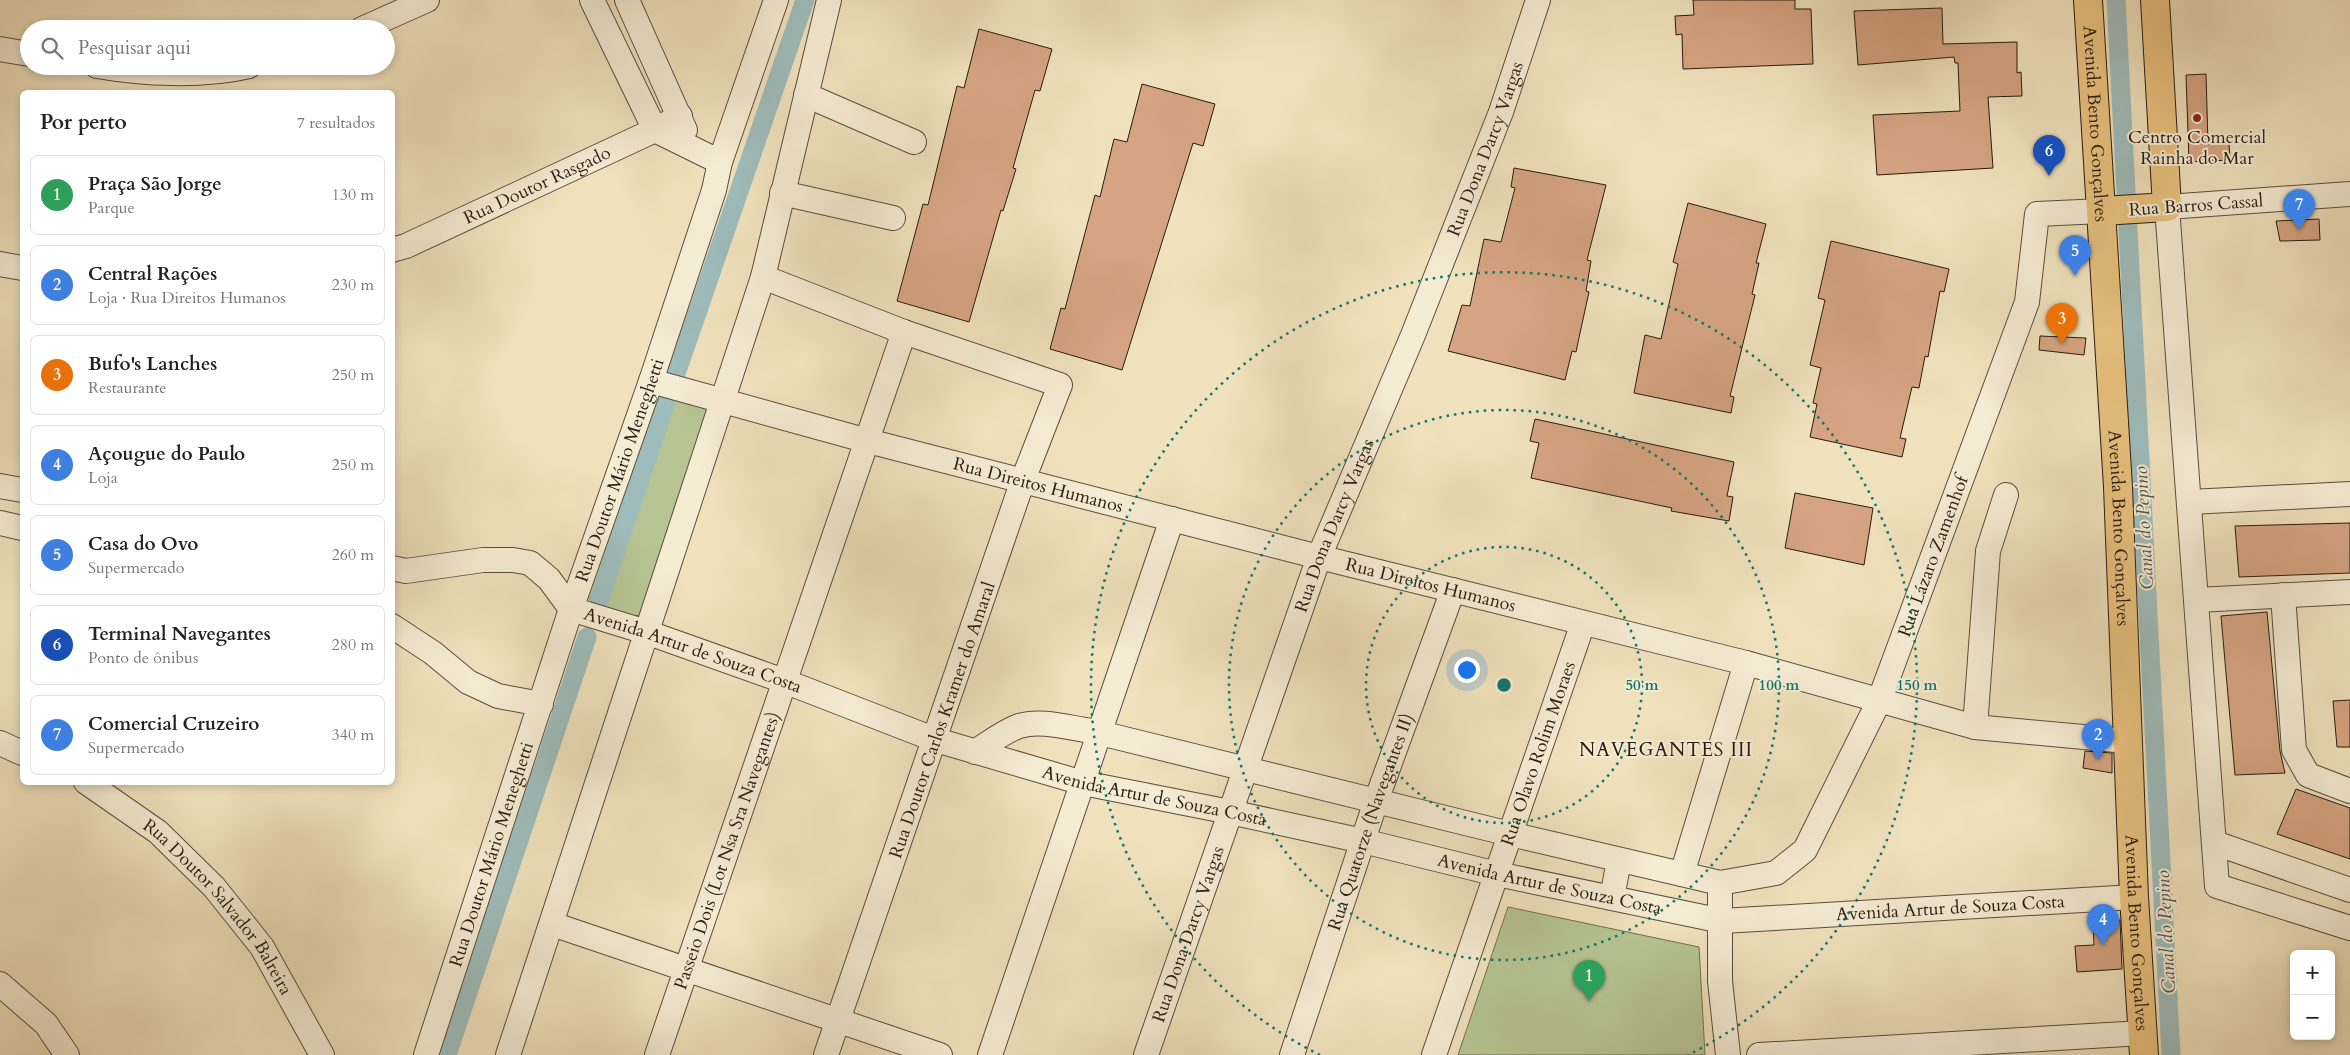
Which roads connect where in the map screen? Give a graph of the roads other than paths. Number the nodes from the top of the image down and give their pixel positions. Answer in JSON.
{"nodes":[{"id":1,"x":427,"y":0,"type":"edge"},
{"id":2,"x":592,"y":0,"type":"edge"},
{"id":3,"x":626,"y":0,"type":"edge"},
{"id":4,"x":776,"y":0,"type":"edge"},
{"id":5,"x":829,"y":0,"type":"edge"},
{"id":6,"x":1538,"y":0,"type":"edge"},
{"id":7,"x":2088,"y":0,"type":"edge"},
{"id":8,"x":2155,"y":0,"type":"edge"},
{"id":9,"x":382,"y":20,"type":"edge"},
{"id":10,"x":0,"y":49,"type":"edge"},
{"id":11,"x":20,"y":52,"type":"edge"},
{"id":12,"x":806,"y":95,"type":"junction"},
{"id":13,"x":680,"y":116,"type":"junction"},
{"id":14,"x":655,"y":130,"type":"junction"},
{"id":15,"x":914,"y":142,"type":"dead end"},
{"id":16,"x":693,"y":147,"type":"junction"},
{"id":17,"x":720,"y":162,"type":"junction"},
{"id":18,"x":782,"y":192,"type":"junction"},
{"id":19,"x":2350,"y":194,"type":"edge"},
{"id":20,"x":2162,"y":203,"type":"junction"},
{"id":21,"x":2109,"y":205,"type":"junction"},
{"id":22,"x":893,"y":218,"type":"dead end"},
{"id":23,"x":395,"y":249,"type":"edge"},
{"id":24,"x":0,"y":264,"type":"edge"},
{"id":25,"x":20,"y":268,"type":"edge"},
{"id":26,"x":763,"y":278,"type":"junction"},
{"id":27,"x":904,"y":332,"type":"junction"},
{"id":28,"x":652,"y":381,"type":"junction"},
{"id":29,"x":722,"y":401,"type":"junction"},
{"id":30,"x":868,"y":441,"type":"junction"},
{"id":31,"x":1023,"y":480,"type":"junction"},
{"id":32,"x":0,"y":486,"type":"edge"},
{"id":33,"x":20,"y":490,"type":"edge"},
{"id":34,"x":2350,"y":494,"type":"edge"},
{"id":35,"x":2006,"y":495,"type":"dead end"},
{"id":36,"x":2190,"y":502,"type":"junction"},
{"id":37,"x":1172,"y":519,"type":"junction"},
{"id":38,"x":0,"y":524,"type":"edge"},
{"id":39,"x":20,"y":528,"type":"edge"},
{"id":40,"x":1319,"y":557,"type":"junction"},
{"id":41,"x":395,"y":569,"type":"edge"},
{"id":42,"x":1453,"y":590,"type":"junction"},
{"id":43,"x":2350,"y":592,"type":"edge"},
{"id":44,"x":2283,"y":596,"type":"junction"},
{"id":45,"x":2196,"y":600,"type":"junction"},
{"id":46,"x":571,"y":609,"type":"junction"},
{"id":47,"x":1583,"y":623,"type":"junction"},
{"id":48,"x":395,"y":628,"type":"edge"},
{"id":49,"x":646,"y":632,"type":"junction"},
{"id":50,"x":1746,"y":663,"type":"junction"},
{"id":51,"x":784,"y":681,"type":"junction"},
{"id":52,"x":1880,"y":699,"type":"junction"},
{"id":53,"x":541,"y":704,"type":"junction"},
{"id":54,"x":1976,"y":727,"type":"junction"},
{"id":55,"x":936,"y":740,"type":"junction"},
{"id":56,"x":2127,"y":741,"type":"junction"},
{"id":57,"x":0,"y":743,"type":"edge"},
{"id":58,"x":20,"y":752,"type":"edge"},
{"id":59,"x":975,"y":752,"type":"junction"},
{"id":60,"x":1245,"y":769,"type":"junction"},
{"id":61,"x":1083,"y":784,"type":"junction"},
{"id":62,"x":90,"y":785,"type":"edge"},
{"id":63,"x":2350,"y":791,"type":"edge"},
{"id":64,"x":1376,"y":801,"type":"junction"},
{"id":65,"x":1230,"y":812,"type":"junction"},
{"id":66,"x":1510,"y":834,"type":"junction"},
{"id":67,"x":1363,"y":841,"type":"junction"},
{"id":68,"x":2215,"y":842,"type":"junction"},
{"id":69,"x":1619,"y":860,"type":"junction"},
{"id":70,"x":1497,"y":874,"type":"junction"},
{"id":71,"x":1682,"y":874,"type":"junction"},
{"id":72,"x":1720,"y":883,"type":"junction"},
{"id":73,"x":2350,"y":890,"type":"edge"},
{"id":74,"x":1612,"y":898,"type":"junction"},
{"id":75,"x":2134,"y":898,"type":"junction"},
{"id":76,"x":1722,"y":921,"type":"junction"},
{"id":77,"x":552,"y":924,"type":"junction"},
{"id":78,"x":2350,"y":928,"type":"edge"},
{"id":79,"x":686,"y":969,"type":"junction"},
{"id":80,"x":0,"y":984,"type":"edge"},
{"id":81,"x":838,"y":1021,"type":"junction"},
{"id":82,"x":2144,"y":1044,"type":"edge"},
{"id":83,"x":68,"y":1055,"type":"edge"},
{"id":84,"x":322,"y":1055,"type":"edge"},
{"id":85,"x":426,"y":1055,"type":"edge"},
{"id":86,"x":508,"y":1055,"type":"edge"},
{"id":87,"x":657,"y":1055,"type":"edge"},
{"id":88,"x":826,"y":1055,"type":"edge"},
{"id":89,"x":940,"y":1055,"type":"edge"},
{"id":90,"x":990,"y":1055,"type":"edge"},
{"id":91,"x":1146,"y":1055,"type":"edge"},
{"id":92,"x":1292,"y":1055,"type":"edge"},
{"id":93,"x":1434,"y":1055,"type":"edge"},
{"id":94,"x":1728,"y":1055,"type":"edge"},
{"id":95,"x":1759,"y":1055,"type":"edge"}],
"edges":[{"from":1,"to":9,"type":"street"},
{"from":2,"to":14,"type":"street"},
{"from":3,"to":13,"type":"street"},
{"from":4,"to":17,"type":"street","name":"Rua Doutor Mário Meneghetti"},
{"from":5,"to":12,"type":"street"},
{"from":6,"to":40,"type":"street","name":"Rua Dona Darcy Vargas"},
{"from":7,"to":21,"type":"main road","name":"Avenida Bento Gonçalves"},
{"from":8,"to":20,"type":"main road"},
{"from":10,"to":11,"type":"street"},
{"from":12,"to":15,"type":"street"},
{"from":12,"to":18,"type":"street"},
{"from":13,"to":14,"type":"street","name":"Rua Doutor Rasgado"},
{"from":13,"to":16,"type":"street"},
{"from":14,"to":16,"type":"street"},
{"from":14,"to":23,"type":"street","name":"Rua Doutor Rasgado"},
{"from":16,"to":17,"type":"street"},
{"from":17,"to":28,"type":"street","name":"Rua Doutor Mário Meneghetti"},
{"from":18,"to":22,"type":"street"},
{"from":18,"to":26,"type":"street"},
{"from":19,"to":20,"type":"street","name":"Rua Barros Cassal"},
{"from":20,"to":21,"type":"main road","name":"Rua Barros Cassal"},
{"from":20,"to":36,"type":"street"},
{"from":21,"to":52,"type":"street","name":"Rua Lázaro Zamenhof"},
{"from":21,"to":56,"type":"main road","name":"Avenida Bento Gonçalves"},
{"from":24,"to":25,"type":"street"},
{"from":26,"to":27,"type":"street"},
{"from":26,"to":29,"type":"street"},
{"from":27,"to":30,"type":"street","name":"Passeio Dois (Lot Nsa Sra Navegantes)"},
{"from":27,"to":31,"type":"street","name":"Rua Doutor Carlos Kramer do Amaral"},
{"from":28,"to":29,"type":"street","name":"Rua Direitos Humanos"},
{"from":28,"to":46,"type":"street","name":"Rua Doutor Mário Meneghetti"},
{"from":29,"to":30,"type":"street","name":"Rua Direitos Humanos"},
{"from":29,"to":49,"type":"street"},
{"from":30,"to":31,"type":"street","name":"Rua Direitos Humanos"},
{"from":30,"to":51,"type":"street","name":"Passeio Dois (Lot Nsa Sra Navegantes)"},
{"from":31,"to":37,"type":"street","name":"Rua Direitos Humanos"},
{"from":31,"to":55,"type":"street","name":"Rua Doutor Carlos Kramer do Amaral"},
{"from":32,"to":33,"type":"street"},
{"from":34,"to":36,"type":"street"},
{"from":35,"to":54,"type":"street"},
{"from":36,"to":45,"type":"street"},
{"from":37,"to":40,"type":"street","name":"Rua Direitos Humanos"},
{"from":37,"to":61,"type":"street"},
{"from":38,"to":39,"type":"street"},
{"from":40,"to":42,"type":"street","name":"Rua Direitos Humanos"},
{"from":40,"to":60,"type":"street","name":"Rua Dona Darcy Vargas"},
{"from":41,"to":46,"type":"street","name":"Avenida Artur de Souza Costa"},
{"from":42,"to":47,"type":"street","name":"Rua Direitos Humanos"},
{"from":42,"to":64,"type":"street","name":"Rua Quatorze (Navegantes II)"},
{"from":43,"to":44,"type":"street"},
{"from":44,"to":45,"type":"street"},
{"from":44,"to":63,"type":"street"},
{"from":45,"to":68,"type":"street"},
{"from":46,"to":49,"type":"street","name":"Avenida Artur de Souza Costa"},
{"from":46,"to":53,"type":"street","name":"Rua Doutor Mário Meneghetti"},
{"from":47,"to":50,"type":"street","name":"Rua Direitos Humanos"},
{"from":47,"to":66,"type":"street","name":"Rua Olavo Rolim Moraes"},
{"from":48,"to":53,"type":"street"},
{"from":49,"to":51,"type":"street","name":"Avenida Artur de Souza Costa"},
{"from":49,"to":77,"type":"street"},
{"from":50,"to":52,"type":"street","name":"Rua Direitos Humanos"},
{"from":50,"to":71,"type":"street"},
{"from":51,"to":55,"type":"street","name":"Avenida Artur de Souza Costa"},
{"from":51,"to":79,"type":"street","name":"Passeio Dois (Lot Nsa Sra Navegantes)"},
{"from":52,"to":54,"type":"street","name":"Rua Direitos Humanos"},
{"from":52,"to":72,"type":"street","name":"Rua Lázaro Zamenhof"},
{"from":53,"to":85,"type":"street","name":"Rua Doutor Mário Meneghetti"},
{"from":54,"to":56,"type":"street","name":"Rua Direitos Humanos"},
{"from":55,"to":59,"type":"street","name":"Avenida Artur de Souza Costa"},
{"from":55,"to":81,"type":"street","name":"Rua Doutor Carlos Kramer do Amaral"},
{"from":56,"to":75,"type":"main road","name":"Avenida Bento Gonçalves"},
{"from":57,"to":58,"type":"street"},
{"from":59,"to":60,"type":"street"},
{"from":59,"to":61,"type":"street","name":"Avenida Artur de Souza Costa"},
{"from":60,"to":64,"type":"street"},
{"from":60,"to":65,"type":"street","name":"Rua Dona Darcy Vargas"},
{"from":61,"to":65,"type":"street","name":"Avenida Artur de Souza Costa"},
{"from":61,"to":90,"type":"street"},
{"from":62,"to":84,"type":"street","name":"Rua Doutor Salvador Balreira"},
{"from":64,"to":66,"type":"street"},
{"from":64,"to":67,"type":"street","name":"Rua Quatorze (Navegantes II)"},
{"from":65,"to":67,"type":"street","name":"Avenida Artur de Souza Costa"},
{"from":65,"to":91,"type":"street","name":"Rua Dona Darcy Vargas"},
{"from":66,"to":69,"type":"street"},
{"from":66,"to":70,"type":"street","name":"Rua Olavo Rolim Moraes"},
{"from":67,"to":70,"type":"street","name":"Avenida Artur de Souza Costa"},
{"from":67,"to":92,"type":"street","name":"Rua Quatorze (Navegantes II)"},
{"from":68,"to":73,"type":"street"},
{"from":68,"to":78,"type":"street"},
{"from":69,"to":71,"type":"street"},
{"from":69,"to":74,"type":"street"},
{"from":70,"to":74,"type":"street","name":"Avenida Artur de Souza Costa"},
{"from":70,"to":93,"type":"street","name":"Rua Olavo Rolim Moraes"},
{"from":71,"to":72,"type":"street"},
{"from":72,"to":76,"type":"street"},
{"from":74,"to":76,"type":"street","name":"Avenida Artur de Souza Costa"},
{"from":75,"to":76,"type":"street","name":"Avenida Artur de Souza Costa"},
{"from":75,"to":82,"type":"main road","name":"Avenida Bento Gonçalves"},
{"from":76,"to":94,"type":"street"},
{"from":77,"to":79,"type":"street"},
{"from":77,"to":86,"type":"street"},
{"from":79,"to":81,"type":"street"},
{"from":79,"to":87,"type":"street","name":"Passeio Dois (Lot Nsa Sra Navegantes)"},
{"from":80,"to":83,"type":"street"},
{"from":81,"to":88,"type":"street","name":"Rua Doutor Carlos Kramer do Amaral"},
{"from":81,"to":89,"type":"street"},
{"from":82,"to":95,"type":"street"}]}
